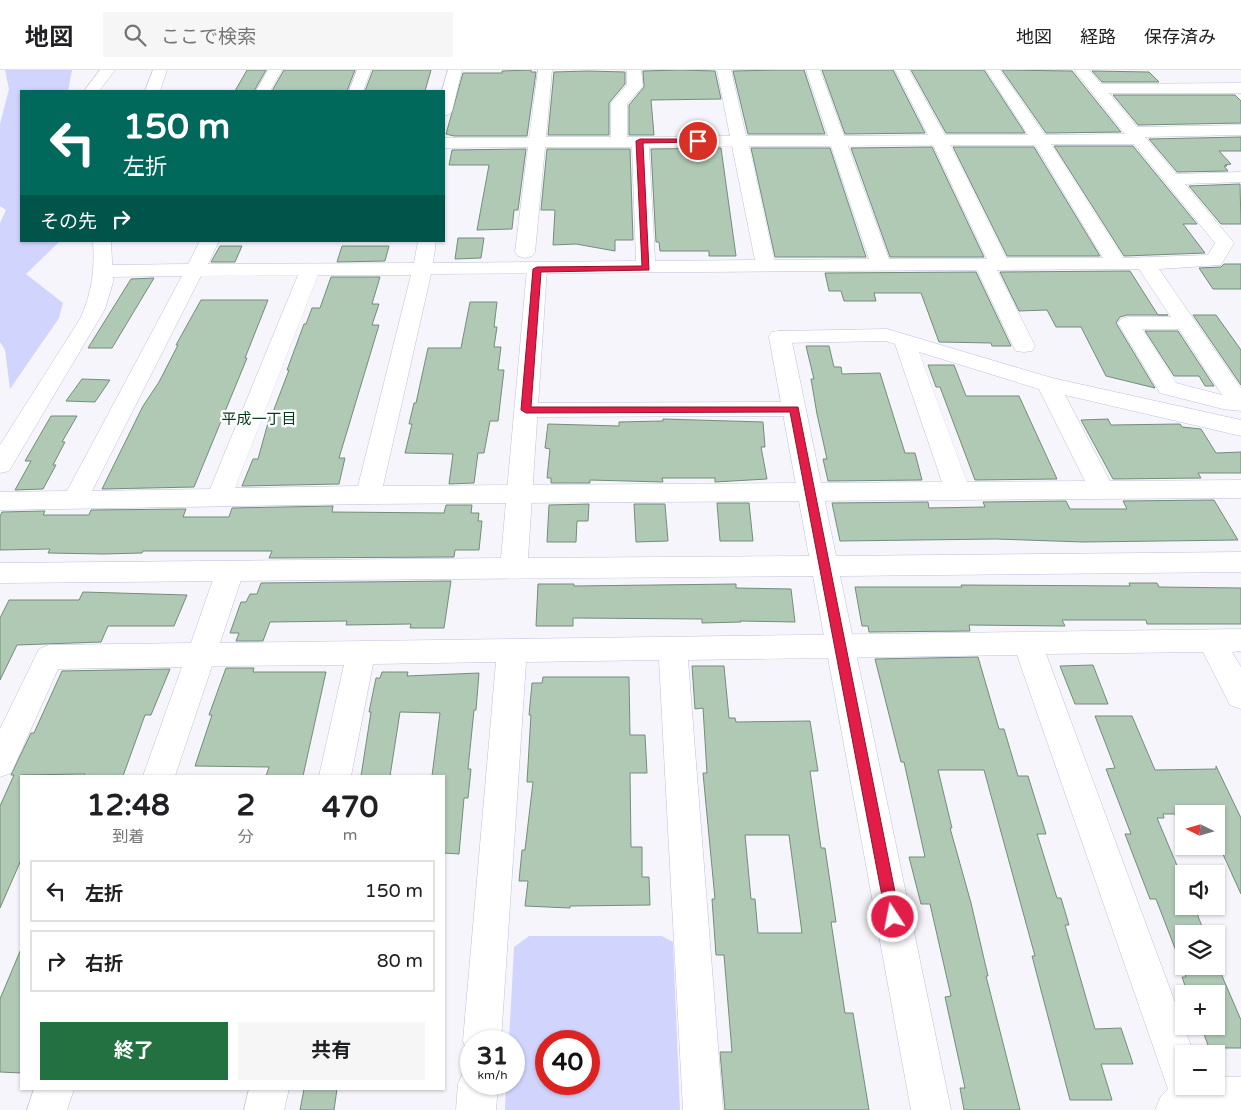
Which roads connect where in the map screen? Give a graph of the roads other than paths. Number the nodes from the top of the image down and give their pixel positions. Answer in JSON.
{"nodes":[{"id":1,"x":108,"y":70,"type":"edge"},
{"id":2,"x":160,"y":70,"type":"edge"},
{"id":3,"x":275,"y":70,"type":"edge"},
{"id":4,"x":364,"y":70,"type":"edge"},
{"id":5,"x":455,"y":70,"type":"edge"},
{"id":6,"x":545,"y":70,"type":"edge"},
{"id":7,"x":634,"y":70,"type":"edge"},
{"id":8,"x":724,"y":70,"type":"edge"},
{"id":9,"x":814,"y":70,"type":"edge"},
{"id":10,"x":902,"y":70,"type":"edge"},
{"id":11,"x":993,"y":70,"type":"edge"},
{"id":12,"x":1081,"y":70,"type":"edge"},
{"id":13,"x":1241,"y":88,"type":"edge"},
{"id":14,"x":1097,"y":89,"type":"junction"},
{"id":15,"x":92,"y":90,"type":"edge"},
{"id":16,"x":153,"y":90,"type":"edge"},
{"id":17,"x":264,"y":90,"type":"edge"},
{"id":18,"x":356,"y":90,"type":"edge"},
{"id":19,"x":445,"y":107,"type":"edge"},
{"id":20,"x":1241,"y":130,"type":"edge"},
{"id":21,"x":1135,"y":135,"type":"junction"},
{"id":22,"x":619,"y":140,"type":"junction"},
{"id":23,"x":838,"y":140,"type":"junction"},
{"id":24,"x":939,"y":140,"type":"junction"},
{"id":25,"x":1040,"y":140,"type":"junction"},
{"id":26,"x":640,"y":141,"type":"junction"},
{"id":27,"x":738,"y":141,"type":"junction"},
{"id":28,"x":445,"y":142,"type":"edge"},
{"id":29,"x":538,"y":142,"type":"junction"},
{"id":30,"x":1241,"y":178,"type":"edge"},
{"id":31,"x":1171,"y":179,"type":"junction"},
{"id":32,"x":1211,"y":228,"type":"junction"},
{"id":33,"x":1233,"y":228,"type":"dead end"},
{"id":34,"x":102,"y":242,"type":"edge"},
{"id":35,"x":209,"y":242,"type":"edge"},
{"id":36,"x":427,"y":242,"type":"edge"},
{"id":37,"x":531,"y":261,"type":"junction"},
{"id":38,"x":992,"y":264,"type":"junction"},
{"id":39,"x":1117,"y":264,"type":"junction"},
{"id":40,"x":1145,"y":264,"type":"junction"},
{"id":41,"x":881,"y":265,"type":"junction"},
{"id":42,"x":766,"y":266,"type":"junction"},
{"id":43,"x":646,"y":268,"type":"junction"},
{"id":44,"x":193,"y":270,"type":"junction"},
{"id":45,"x":310,"y":270,"type":"junction"},
{"id":46,"x":422,"y":270,"type":"junction"},
{"id":47,"x":106,"y":271,"type":"junction"},
{"id":48,"x":1185,"y":323,"type":"junction"},
{"id":49,"x":904,"y":340,"type":"junction"},
{"id":50,"x":1024,"y":346,"type":"dead end"},
{"id":51,"x":1048,"y":384,"type":"junction"},
{"id":52,"x":794,"y":409,"type":"junction"},
{"id":53,"x":526,"y":410,"type":"junction"},
{"id":54,"x":1241,"y":428,"type":"edge"},
{"id":55,"x":0,"y":465,"type":"edge"},
{"id":56,"x":1241,"y":489,"type":"edge"},
{"id":57,"x":1102,"y":490,"type":"junction"},
{"id":58,"x":958,"y":491,"type":"junction"},
{"id":59,"x":810,"y":492,"type":"junction"},
{"id":60,"x":520,"y":494,"type":"junction"},
{"id":61,"x":368,"y":495,"type":"junction"},
{"id":62,"x":219,"y":497,"type":"junction"},
{"id":63,"x":75,"y":499,"type":"junction"},
{"id":64,"x":0,"y":501,"type":"edge"},
{"id":65,"x":1241,"y":562,"type":"edge"},
{"id":66,"x":825,"y":565,"type":"junction"},
{"id":67,"x":514,"y":568,"type":"junction"},
{"id":68,"x":230,"y":571,"type":"junction"},
{"id":69,"x":0,"y":573,"type":"edge"},
{"id":70,"x":1241,"y":640,"type":"edge"},
{"id":71,"x":1212,"y":641,"type":"junction"},
{"id":72,"x":1027,"y":643,"type":"junction"},
{"id":73,"x":840,"y":646,"type":"junction"},
{"id":74,"x":673,"y":648,"type":"junction"},
{"id":75,"x":512,"y":650,"type":"junction"},
{"id":76,"x":361,"y":652,"type":"junction"},
{"id":77,"x":200,"y":655,"type":"junction"},
{"id":78,"x":1241,"y":696,"type":"edge"},
{"id":79,"x":0,"y":763,"type":"edge"},
{"id":80,"x":159,"y":775,"type":"edge"},
{"id":81,"x":335,"y":775,"type":"edge"},
{"id":82,"x":483,"y":1030,"type":"edge"},
{"id":83,"x":1175,"y":1071,"type":"edge"},
{"id":84,"x":54,"y":1090,"type":"edge"},
{"id":85,"x":269,"y":1090,"type":"edge"},
{"id":86,"x":477,"y":1095,"type":"edge"},
{"id":87,"x":1202,"y":1095,"type":"edge"},
{"id":88,"x":1241,"y":1097,"type":"edge"},
{"id":89,"x":47,"y":1110,"type":"edge"},
{"id":90,"x":264,"y":1110,"type":"edge"},
{"id":91,"x":476,"y":1110,"type":"edge"},
{"id":92,"x":703,"y":1110,"type":"edge"},
{"id":93,"x":931,"y":1110,"type":"edge"}],
"edges":[{"from":1,"to":15,"type":"street"},
{"from":2,"to":16,"type":"street"},
{"from":3,"to":17,"type":"street"},
{"from":4,"to":18,"type":"street"},
{"from":5,"to":19,"type":"street"},
{"from":6,"to":29,"type":"street"},
{"from":7,"to":22,"type":"street"},
{"from":8,"to":27,"type":"street"},
{"from":9,"to":23,"type":"street"},
{"from":10,"to":24,"type":"street"},
{"from":11,"to":25,"type":"street"},
{"from":12,"to":14,"type":"street"},
{"from":13,"to":14,"type":"street"},
{"from":14,"to":21,"type":"street"},
{"from":20,"to":21,"type":"street"},
{"from":21,"to":25,"type":"street"},
{"from":21,"to":31,"type":"street"},
{"from":22,"to":26,"type":"street"},
{"from":22,"to":29,"type":"street"},
{"from":23,"to":24,"type":"street"},
{"from":23,"to":27,"type":"street"},
{"from":23,"to":41,"type":"street"},
{"from":24,"to":25,"type":"street"},
{"from":24,"to":38,"type":"street"},
{"from":25,"to":39,"type":"street"},
{"from":26,"to":27,"type":"street"},
{"from":26,"to":43,"type":"street"},
{"from":27,"to":42,"type":"street"},
{"from":28,"to":29,"type":"street"},
{"from":29,"to":37,"type":"street"},
{"from":30,"to":31,"type":"street"},
{"from":31,"to":32,"type":"street"},
{"from":32,"to":33,"type":"street"},
{"from":32,"to":40,"type":"street"},
{"from":34,"to":47,"type":"street"},
{"from":35,"to":44,"type":"street"},
{"from":36,"to":46,"type":"street"},
{"from":37,"to":43,"type":"street"},
{"from":37,"to":46,"type":"street"},
{"from":37,"to":53,"type":"street"},
{"from":38,"to":39,"type":"street"},
{"from":38,"to":41,"type":"street"},
{"from":38,"to":50,"type":"street"},
{"from":39,"to":40,"type":"street"},
{"from":40,"to":48,"type":"street"},
{"from":41,"to":42,"type":"street"},
{"from":42,"to":43,"type":"street"},
{"from":44,"to":45,"type":"street"},
{"from":44,"to":47,"type":"street"},
{"from":44,"to":63,"type":"street"},
{"from":45,"to":46,"type":"street"},
{"from":45,"to":62,"type":"street"},
{"from":46,"to":61,"type":"street"},
{"from":47,"to":55,"type":"street"},
{"from":48,"to":48,"type":"street"},
{"from":49,"to":51,"type":"street"},
{"from":49,"to":52,"type":"street"},
{"from":49,"to":58,"type":"street"},
{"from":51,"to":54,"type":"street"},
{"from":51,"to":57,"type":"street"},
{"from":52,"to":53,"type":"street"},
{"from":52,"to":59,"type":"street"},
{"from":53,"to":60,"type":"street"},
{"from":56,"to":57,"type":"street"},
{"from":57,"to":58,"type":"street"},
{"from":58,"to":59,"type":"street"},
{"from":59,"to":60,"type":"street"},
{"from":59,"to":66,"type":"street"},
{"from":60,"to":61,"type":"street"},
{"from":60,"to":67,"type":"street"},
{"from":61,"to":62,"type":"street"},
{"from":62,"to":63,"type":"street"},
{"from":63,"to":64,"type":"street"},
{"from":65,"to":66,"type":"street"},
{"from":66,"to":67,"type":"street"},
{"from":66,"to":73,"type":"street"},
{"from":67,"to":68,"type":"street"},
{"from":68,"to":69,"type":"street"},
{"from":68,"to":77,"type":"street"},
{"from":70,"to":71,"type":"street"},
{"from":71,"to":72,"type":"street"},
{"from":71,"to":78,"type":"street"},
{"from":72,"to":73,"type":"street"},
{"from":72,"to":83,"type":"street"},
{"from":73,"to":74,"type":"street"},
{"from":73,"to":93,"type":"street"},
{"from":74,"to":75,"type":"street"},
{"from":74,"to":92,"type":"street"},
{"from":75,"to":76,"type":"street"},
{"from":75,"to":82,"type":"street"},
{"from":76,"to":77,"type":"street"},
{"from":76,"to":81,"type":"street"},
{"from":77,"to":79,"type":"street"},
{"from":77,"to":80,"type":"street"},
{"from":84,"to":89,"type":"street"},
{"from":85,"to":90,"type":"street"},
{"from":86,"to":91,"type":"street"},
{"from":87,"to":88,"type":"street"}]}
